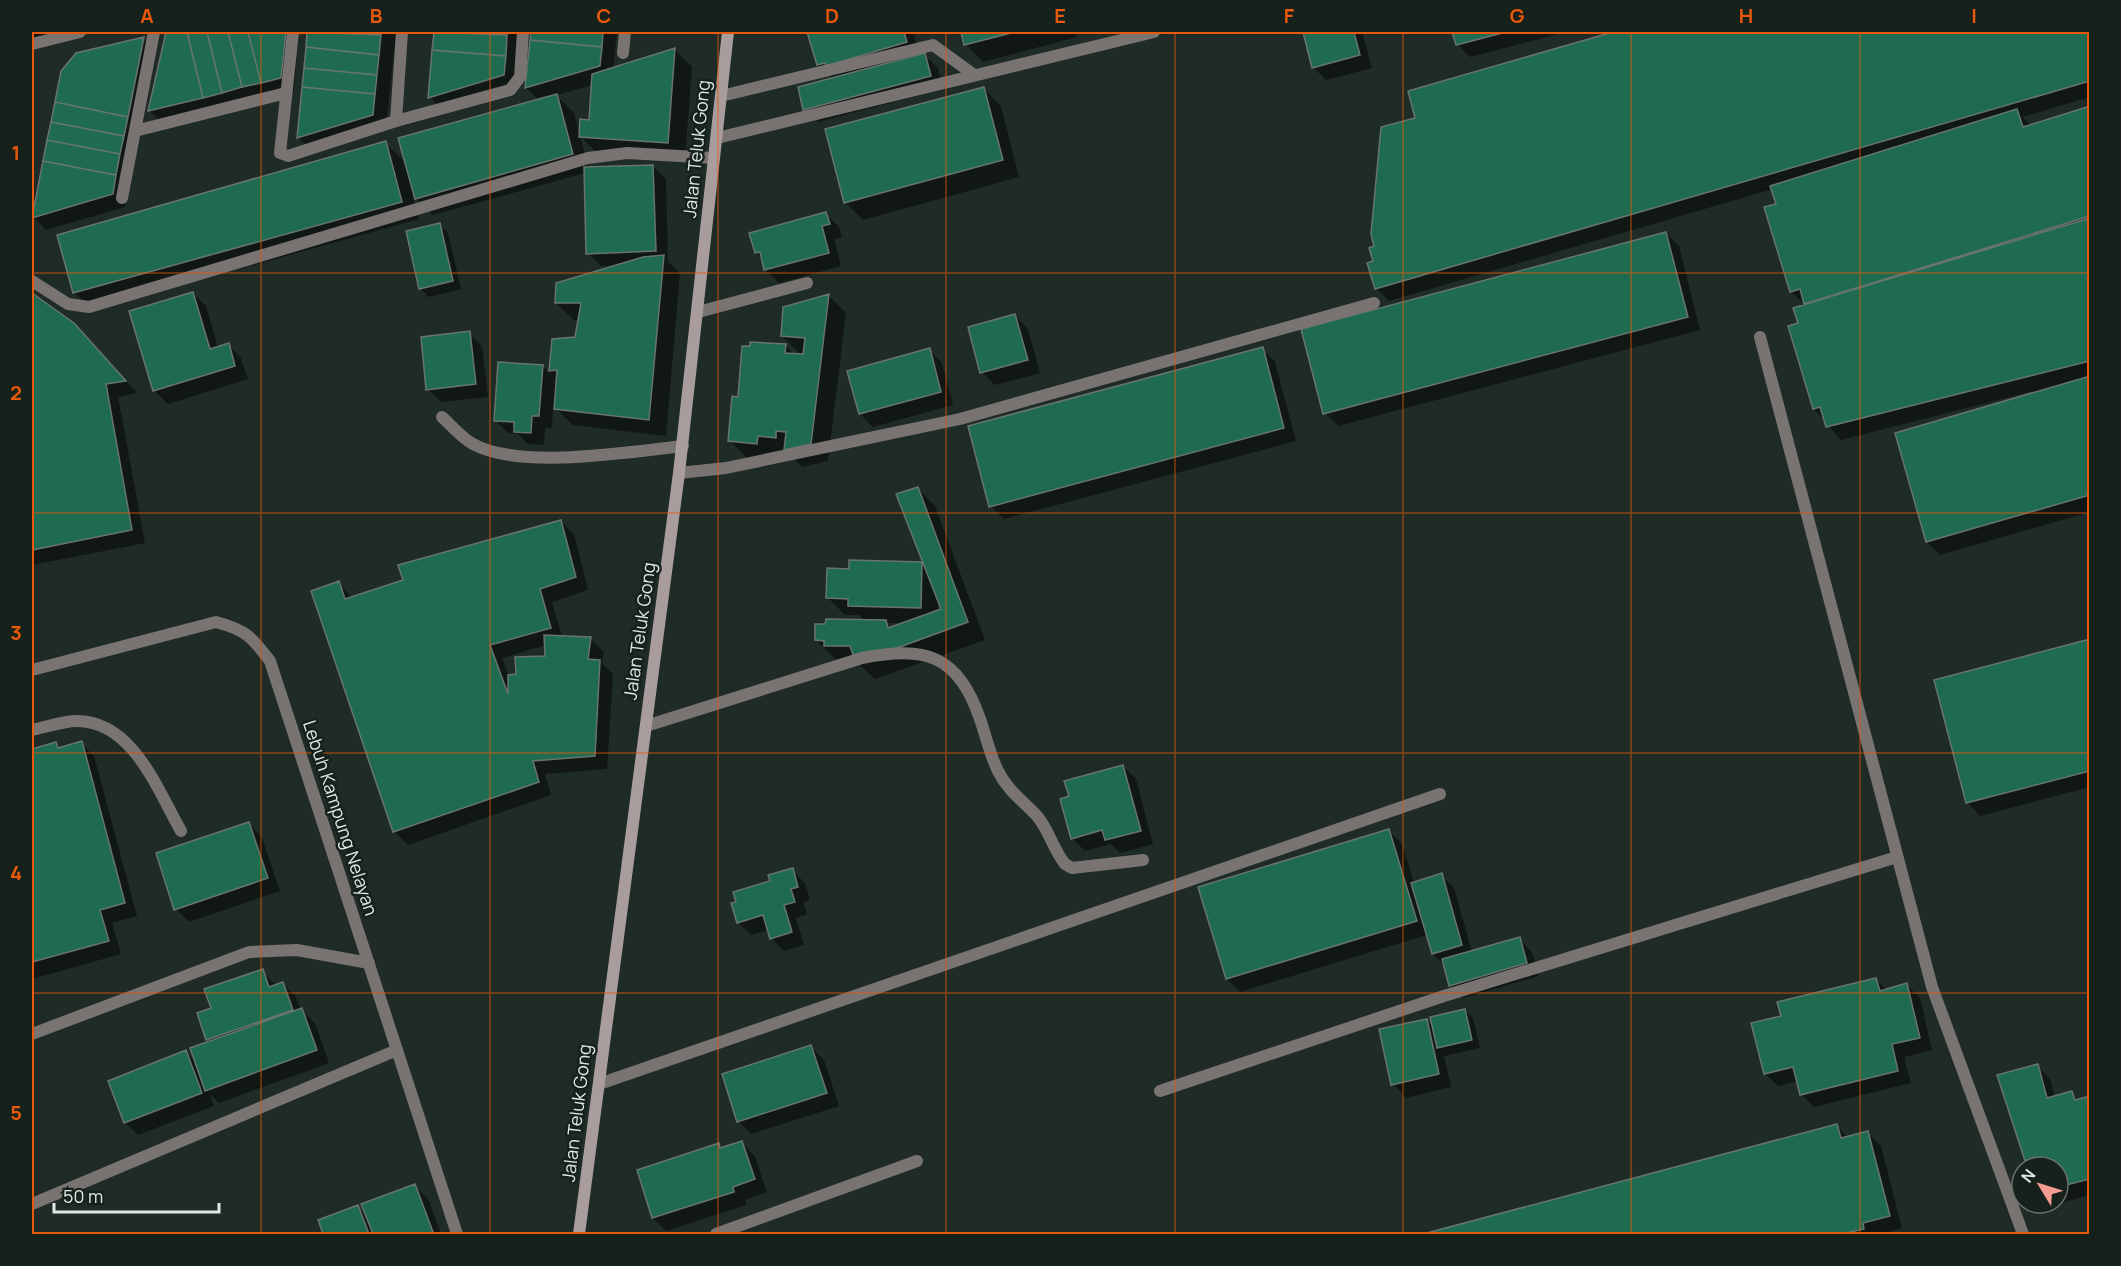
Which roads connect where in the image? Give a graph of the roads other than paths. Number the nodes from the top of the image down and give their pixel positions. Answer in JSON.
{"nodes":[{"id":1,"x":80,"y":32,"type":"edge"},
{"id":2,"x":154,"y":32,"type":"edge"},
{"id":3,"x":293,"y":32,"type":"edge"},
{"id":4,"x":402,"y":32,"type":"edge"},
{"id":5,"x":523,"y":32,"type":"edge"},
{"id":6,"x":625,"y":32,"type":"edge"},
{"id":7,"x":728,"y":32,"type":"edge"},
{"id":8,"x":1154,"y":32,"type":"edge"},
{"id":9,"x":32,"y":44,"type":"edge"},
{"id":10,"x":623,"y":53,"type":"dead end"},
{"id":11,"x":973,"y":74,"type":"junction"},
{"id":12,"x":286,"y":93,"type":"junction"},
{"id":13,"x":721,"y":96,"type":"junction"},
{"id":14,"x":396,"y":121,"type":"junction"},
{"id":15,"x":135,"y":131,"type":"junction"},
{"id":16,"x":717,"y":138,"type":"junction"},
{"id":17,"x":714,"y":158,"type":"junction"},
{"id":18,"x":122,"y":198,"type":"dead end"},
{"id":19,"x":32,"y":281,"type":"edge"},
{"id":20,"x":807,"y":283,"type":"dead end"},
{"id":21,"x":1374,"y":303,"type":"dead end"},
{"id":22,"x":698,"y":312,"type":"junction"},
{"id":23,"x":1760,"y":337,"type":"dead end"},
{"id":24,"x":442,"y":417,"type":"dead end"},
{"id":25,"x":682,"y":446,"type":"junction"},
{"id":26,"x":680,"y":473,"type":"junction"},
{"id":27,"x":32,"y":670,"type":"edge"},
{"id":28,"x":646,"y":726,"type":"junction"},
{"id":29,"x":32,"y":730,"type":"edge"},
{"id":30,"x":1440,"y":794,"type":"dead end"},
{"id":31,"x":181,"y":831,"type":"dead end"},
{"id":32,"x":1897,"y":858,"type":"junction"},
{"id":33,"x":1143,"y":860,"type":"dead end"},
{"id":34,"x":369,"y":963,"type":"junction"},
{"id":35,"x":32,"y":1034,"type":"edge"},
{"id":36,"x":397,"y":1050,"type":"junction"},
{"id":37,"x":599,"y":1084,"type":"junction"},
{"id":38,"x":1160,"y":1091,"type":"dead end"},
{"id":39,"x":917,"y":1161,"type":"dead end"},
{"id":40,"x":32,"y":1204,"type":"edge"},
{"id":41,"x":457,"y":1234,"type":"edge"},
{"id":42,"x":579,"y":1234,"type":"edge"},
{"id":43,"x":716,"y":1234,"type":"edge"},
{"id":44,"x":2024,"y":1234,"type":"edge"}],
"edges":[{"from":1,"to":9,"type":"street"},
{"from":2,"to":15,"type":"street"},
{"from":3,"to":12,"type":"street"},
{"from":4,"to":14,"type":"street"},
{"from":5,"to":14,"type":"street"},
{"from":6,"to":10,"type":"street"},
{"from":7,"to":13,"type":"street","name":"Jalan Teluk Gong"},
{"from":8,"to":11,"type":"street"},
{"from":11,"to":13,"type":"street"},
{"from":11,"to":16,"type":"street"},
{"from":12,"to":14,"type":"street"},
{"from":12,"to":15,"type":"street"},
{"from":13,"to":16,"type":"street","name":"Jalan Teluk Gong"},
{"from":15,"to":18,"type":"street"},
{"from":16,"to":17,"type":"street","name":"Jalan Teluk Gong"},
{"from":17,"to":19,"type":"street"},
{"from":17,"to":22,"type":"street","name":"Jalan Teluk Gong"},
{"from":20,"to":22,"type":"street"},
{"from":21,"to":26,"type":"street"},
{"from":22,"to":25,"type":"street","name":"Jalan Teluk Gong"},
{"from":23,"to":32,"type":"street"},
{"from":24,"to":25,"type":"street"},
{"from":25,"to":26,"type":"street","name":"Jalan Teluk Gong"},
{"from":26,"to":28,"type":"street","name":"Jalan Teluk Gong"},
{"from":27,"to":34,"type":"street","name":"Lebuh Kampung Nelayan"},
{"from":28,"to":33,"type":"street"},
{"from":28,"to":37,"type":"street","name":"Jalan Teluk Gong"},
{"from":29,"to":31,"type":"street"},
{"from":30,"to":37,"type":"street"},
{"from":32,"to":38,"type":"street"},
{"from":32,"to":44,"type":"street"},
{"from":34,"to":35,"type":"street"},
{"from":34,"to":36,"type":"street","name":"Lebuh Kampung Nelayan"},
{"from":36,"to":40,"type":"street"},
{"from":36,"to":41,"type":"street","name":"Lebuh Kampung Nelayan"},
{"from":37,"to":42,"type":"street","name":"Jalan Teluk Gong"},
{"from":39,"to":43,"type":"street"}]}
